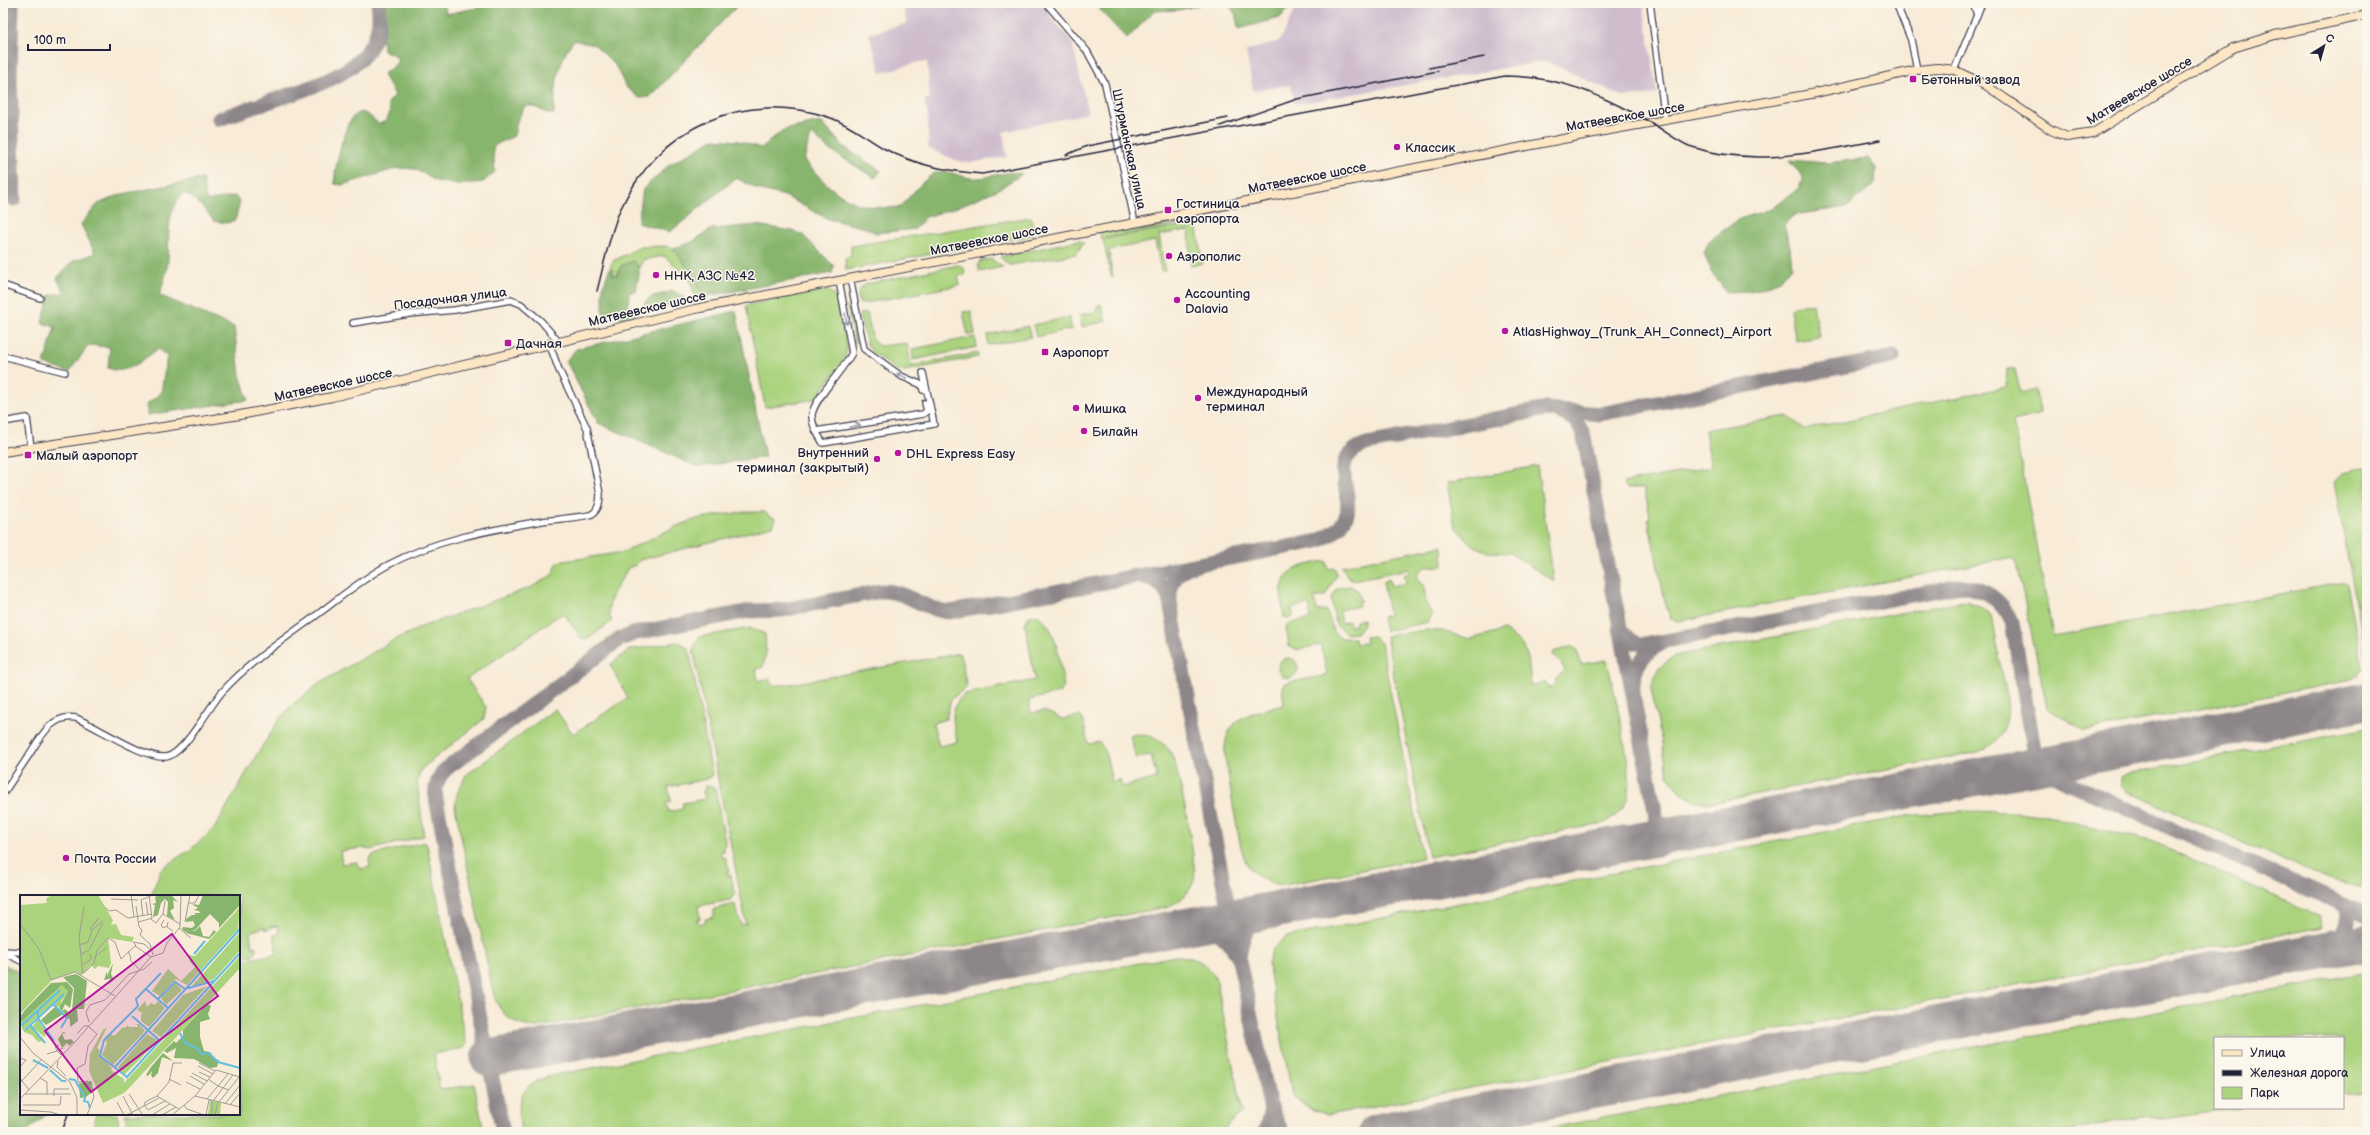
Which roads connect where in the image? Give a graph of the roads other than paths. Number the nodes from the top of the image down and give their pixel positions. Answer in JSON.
{"nodes":[{"id":1,"x":1046,"y":3,"type":"edge"},
{"id":2,"x":1650,"y":3,"type":"edge"},
{"id":3,"x":1896,"y":3,"type":"edge"},
{"id":4,"x":1973,"y":3,"type":"edge"},
{"id":5,"x":1982,"y":3,"type":"edge"},
{"id":6,"x":1977,"y":15,"type":"junction"},
{"id":7,"x":2367,"y":15,"type":"edge"},
{"id":8,"x":1917,"y":70,"type":"junction"},
{"id":9,"x":1954,"y":70,"type":"junction"},
{"id":10,"x":1665,"y":120,"type":"junction"},
{"id":11,"x":1135,"y":223,"type":"junction"},
{"id":12,"x":850,"y":278,"type":"junction"},
{"id":13,"x":839,"y":280,"type":"junction"},
{"id":14,"x":3,"y":285,"type":"edge"},
{"id":15,"x":40,"y":298,"type":"dead end"},
{"id":16,"x":353,"y":323,"type":"dead end"},
{"id":17,"x":558,"y":341,"type":"junction"},
{"id":18,"x":548,"y":343,"type":"junction"},
{"id":19,"x":3,"y":356,"type":"edge"},
{"id":20,"x":65,"y":372,"type":"dead end"},
{"id":21,"x":923,"y":373,"type":"dead end"},
{"id":22,"x":3,"y":422,"type":"edge"},
{"id":23,"x":816,"y":431,"type":"junction"},
{"id":24,"x":31,"y":448,"type":"junction"},
{"id":25,"x":3,"y":452,"type":"edge"},
{"id":26,"x":3,"y":794,"type":"edge"},
{"id":27,"x":3,"y":952,"type":"edge"},
{"id":28,"x":20,"y":952,"type":"edge"},
{"id":29,"x":20,"y":960,"type":"edge"}],
"edges":[{"from":1,"to":11,"type":"street","name":"Штурманская улица"},
{"from":2,"to":10,"type":"street"},
{"from":3,"to":8,"type":"street"},
{"from":4,"to":6,"type":"street"},
{"from":5,"to":6,"type":"street"},
{"from":6,"to":9,"type":"street"},
{"from":7,"to":9,"type":"main road","name":"Матвеевское шоссе"},
{"from":8,"to":9,"type":"main road","name":"Матвеевское шоссе"},
{"from":8,"to":10,"type":"main road","name":"Матвеевское шоссе"},
{"from":10,"to":11,"type":"main road","name":"Матвеевское шоссе"},
{"from":11,"to":12,"type":"main road","name":"Матвеевское шоссе"},
{"from":12,"to":13,"type":"main road","name":"Матвеевское шоссе"},
{"from":23,"to":12,"type":"street","one_way":true},
{"from":13,"to":17,"type":"main road","name":"Матвеевское шоссе"},
{"from":13,"to":23,"type":"street","one_way":true},
{"from":14,"to":15,"type":"street"},
{"from":16,"to":17,"type":"street","name":"Посадочная улица"},
{"from":17,"to":18,"type":"main road","name":"Матвеевское шоссе"},
{"from":18,"to":24,"type":"main road","name":"Матвеевское шоссе"},
{"from":18,"to":26,"type":"street"},
{"from":19,"to":20,"type":"street"},
{"from":21,"to":23,"type":"street"},
{"from":22,"to":24,"type":"street"},
{"from":24,"to":25,"type":"main road","name":"Матвеевское шоссе"},
{"from":27,"to":28,"type":"street"},
{"from":27,"to":29,"type":"street"}]}
